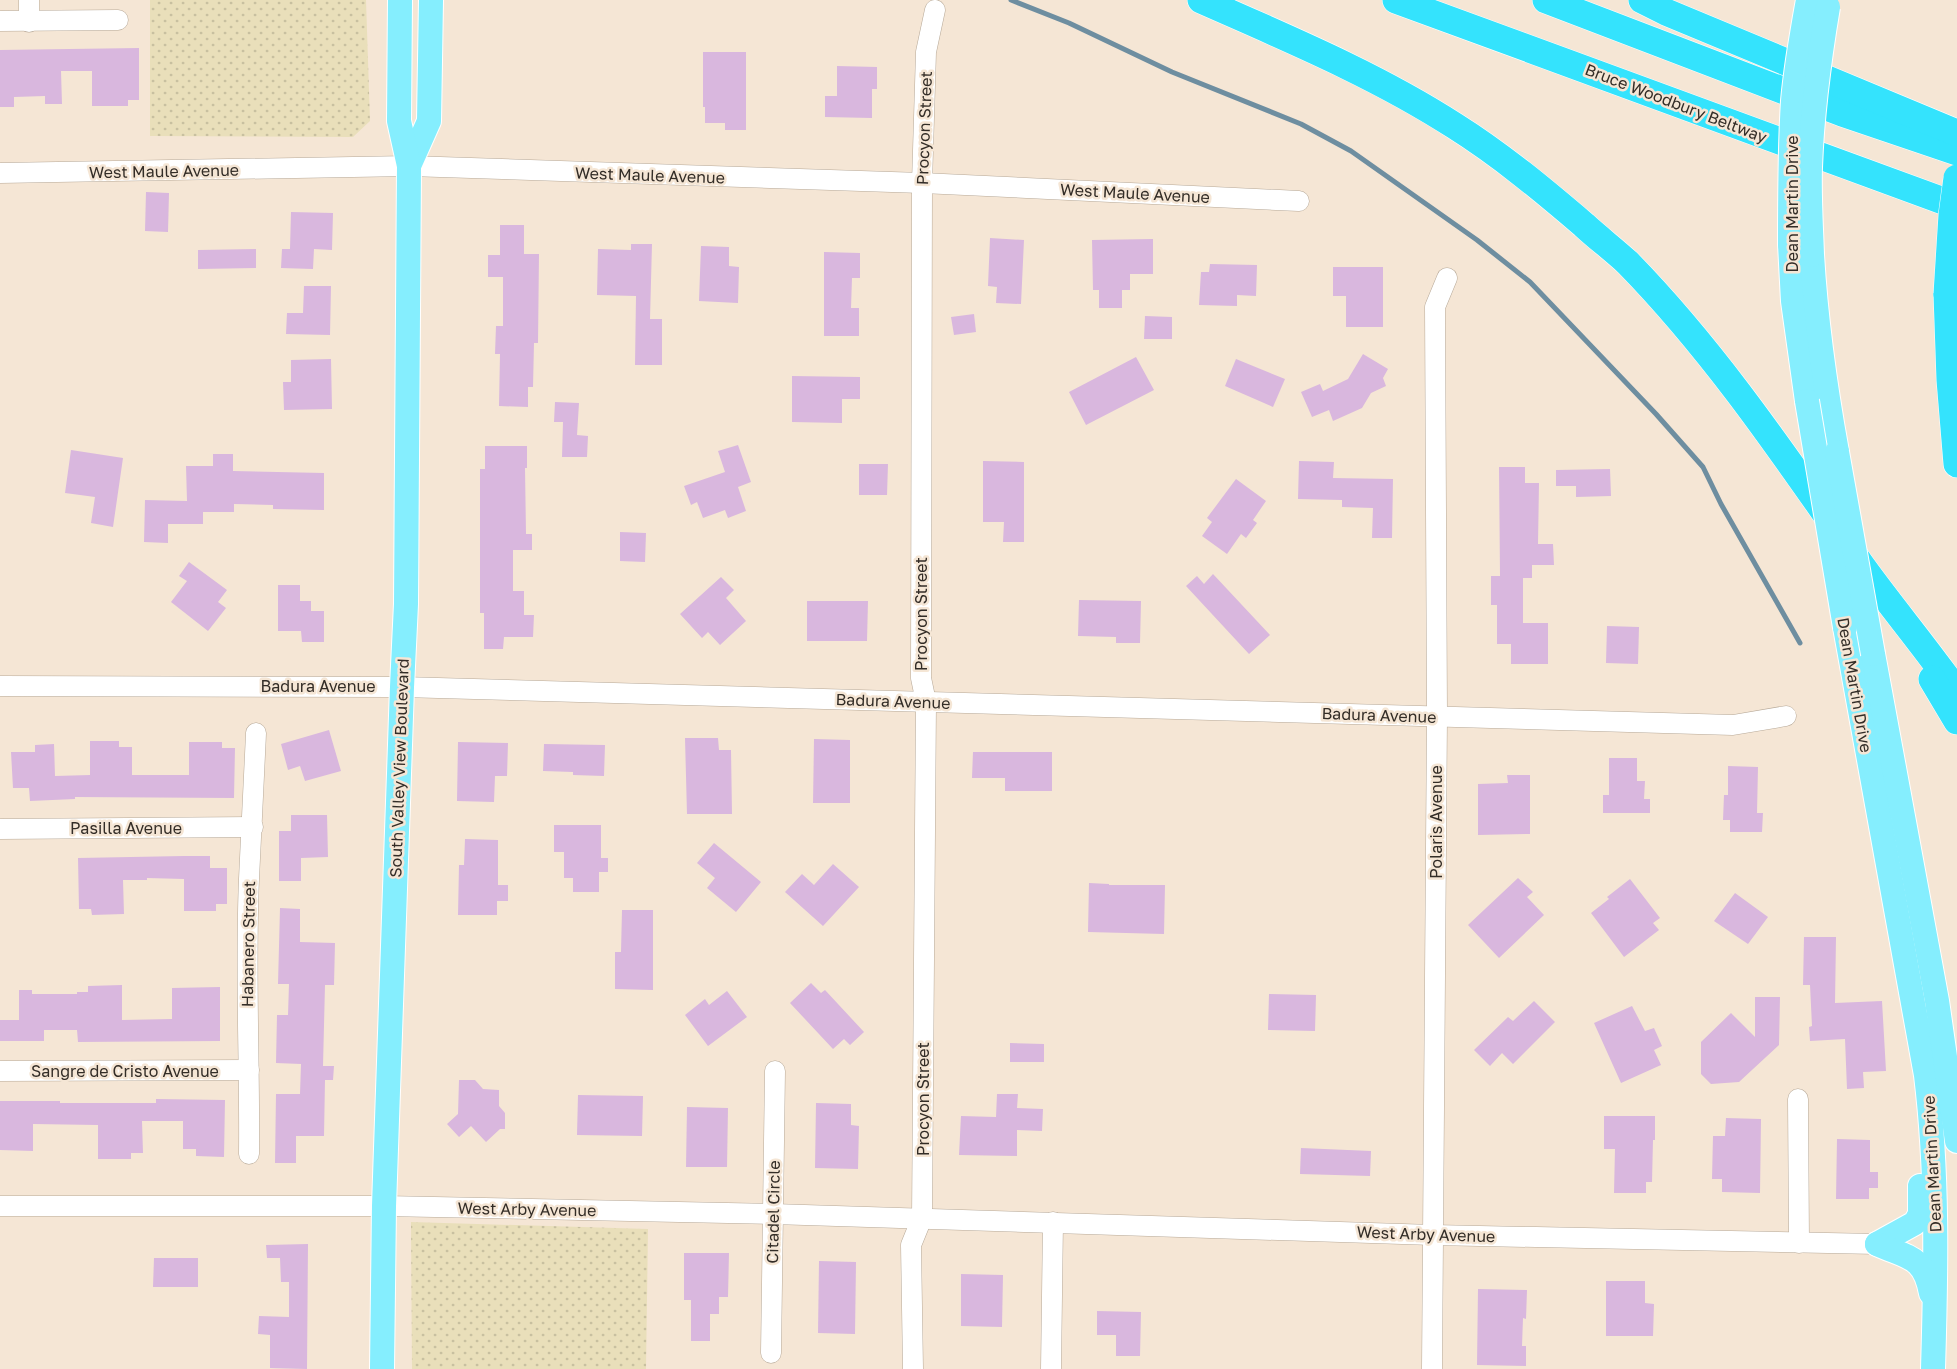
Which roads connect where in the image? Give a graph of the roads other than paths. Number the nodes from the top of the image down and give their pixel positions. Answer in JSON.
{"nodes":[{"id":1,"x":29,"y":0,"type":"edge"},
{"id":2,"x":400,"y":0,"type":"edge"},
{"id":3,"x":432,"y":0,"type":"edge"},
{"id":4,"x":1201,"y":0,"type":"edge"},
{"id":5,"x":1396,"y":0,"type":"edge"},
{"id":6,"x":1546,"y":0,"type":"edge"},
{"id":7,"x":1642,"y":0,"type":"edge"},
{"id":8,"x":1822,"y":2,"type":"edge"},
{"id":9,"x":935,"y":10,"type":"dead end"},
{"id":10,"x":118,"y":20,"type":"dead end"},
{"id":11,"x":0,"y":21,"type":"edge"},
{"id":12,"x":29,"y":22,"type":"junction"},
{"id":13,"x":1957,"y":133,"type":"edge"},
{"id":14,"x":1957,"y":152,"type":"edge"},
{"id":15,"x":409,"y":166,"type":"junction"},
{"id":16,"x":0,"y":173,"type":"edge"},
{"id":17,"x":1957,"y":178,"type":"edge"},
{"id":18,"x":922,"y":183,"type":"junction"},
{"id":19,"x":1892,"y":184,"type":"junction"},
{"id":20,"x":1299,"y":201,"type":"dead end"},
{"id":21,"x":1957,"y":207,"type":"edge"},
{"id":22,"x":1957,"y":223,"type":"edge"},
{"id":23,"x":1447,"y":278,"type":"dead end"},
{"id":24,"x":1956,"y":436,"type":"edge"},
{"id":25,"x":1957,"y":464,"type":"edge"},
{"id":26,"x":1883,"y":595,"type":"junction"},
{"id":27,"x":0,"y":686,"type":"edge"},
{"id":28,"x":402,"y":687,"type":"junction"},
{"id":29,"x":1957,"y":692,"type":"edge"},
{"id":30,"x":926,"y":702,"type":"junction"},
{"id":31,"x":1437,"y":716,"type":"junction"},
{"id":32,"x":1786,"y":716,"type":"dead end"},
{"id":33,"x":1957,"y":721,"type":"edge"},
{"id":34,"x":256,"y":733,"type":"dead end"},
{"id":35,"x":253,"y":827,"type":"junction"},
{"id":36,"x":0,"y":829,"type":"edge"},
{"id":37,"x":249,"y":1070,"type":"junction"},
{"id":38,"x":0,"y":1071,"type":"edge"},
{"id":39,"x":775,"y":1071,"type":"dead end"},
{"id":40,"x":1798,"y":1099,"type":"dead end"},
{"id":41,"x":1932,"y":1121,"type":"junction"},
{"id":42,"x":1957,"y":1141,"type":"edge"},
{"id":43,"x":249,"y":1154,"type":"dead end"},
{"id":44,"x":0,"y":1206,"type":"edge"},
{"id":45,"x":384,"y":1206,"type":"junction"},
{"id":46,"x":773,"y":1214,"type":"junction"},
{"id":47,"x":922,"y":1218,"type":"junction"},
{"id":48,"x":1053,"y":1222,"type":"junction"},
{"id":49,"x":1433,"y":1235,"type":"junction"},
{"id":50,"x":1799,"y":1243,"type":"junction"},
{"id":51,"x":1877,"y":1244,"type":"junction"},
{"id":52,"x":1935,"y":1313,"type":"junction"},
{"id":53,"x":771,"y":1353,"type":"dead end"},
{"id":54,"x":382,"y":1369,"type":"edge"},
{"id":55,"x":913,"y":1369,"type":"edge"},
{"id":56,"x":1051,"y":1369,"type":"edge"},
{"id":57,"x":1432,"y":1369,"type":"edge"},
{"id":58,"x":1933,"y":1369,"type":"edge"}],
"edges":[{"from":1,"to":12,"type":"street"},
{"from":2,"to":15,"type":"main road","name":"South Valley View Boulevard"},
{"from":3,"to":15,"type":"main road","name":"South Valley View Boulevard"},
{"from":4,"to":26,"type":"highway"},
{"from":5,"to":19,"type":"highway","name":"Bruce Woodbury Beltway"},
{"from":6,"to":14,"type":"highway"},
{"from":7,"to":13,"type":"highway"},
{"from":8,"to":41,"type":"main road","name":"Dean Martin Drive","bridge":true},
{"from":8,"to":42,"type":"main road","name":"Dean Martin Drive","bridge":true},
{"from":9,"to":18,"type":"street","name":"Procyon Street"},
{"from":10,"to":12,"type":"street"},
{"from":11,"to":12,"type":"street"},
{"from":15,"to":16,"type":"street","name":"West Maule Avenue"},
{"from":15,"to":18,"type":"street","name":"West Maule Avenue"},
{"from":15,"to":28,"type":"main road","name":"South Valley View Boulevard"},
{"from":17,"to":24,"type":"highway","bridge":true},
{"from":18,"to":20,"type":"street","name":"West Maule Avenue"},
{"from":18,"to":30,"type":"street","name":"Procyon Street"},
{"from":19,"to":21,"type":"highway","name":"Bruce Woodbury Beltway"},
{"from":19,"to":22,"type":"highway"},
{"from":23,"to":31,"type":"street","name":"Polaris Avenue"},
{"from":24,"to":25,"type":"highway"},
{"from":26,"to":29,"type":"highway"},
{"from":26,"to":33,"type":"highway"},
{"from":27,"to":28,"type":"street","name":"Badura Avenue"},
{"from":28,"to":30,"type":"street","name":"Badura Avenue"},
{"from":28,"to":45,"type":"main road","name":"South Valley View Boulevard"},
{"from":30,"to":31,"type":"street","name":"Badura Avenue"},
{"from":30,"to":47,"type":"street","name":"Procyon Street"},
{"from":31,"to":32,"type":"street","name":"Badura Avenue"},
{"from":31,"to":49,"type":"street","name":"Polaris Avenue"},
{"from":34,"to":35,"type":"street","name":"Habanero Street"},
{"from":35,"to":36,"type":"street","name":"Pasilla Avenue"},
{"from":35,"to":37,"type":"street","name":"Habanero Street"},
{"from":37,"to":38,"type":"street","name":"Sangre de Cristo Avenue"},
{"from":37,"to":43,"type":"street","name":"Habanero Street"},
{"from":39,"to":46,"type":"street","name":"Citadel Circle"},
{"from":40,"to":50,"type":"street"},
{"from":41,"to":51,"type":"main road"},
{"from":41,"to":52,"type":"main road","name":"Dean Martin Drive"},
{"from":44,"to":45,"type":"street","name":"West Arby Avenue"},
{"from":45,"to":46,"type":"street","name":"West Arby Avenue"},
{"from":45,"to":54,"type":"main road","name":"South Valley View Boulevard"},
{"from":46,"to":47,"type":"street","name":"West Arby Avenue"},
{"from":46,"to":53,"type":"street","name":"Citadel Circle"},
{"from":47,"to":48,"type":"street","name":"West Arby Avenue"},
{"from":47,"to":55,"type":"street"},
{"from":48,"to":49,"type":"street","name":"West Arby Avenue"},
{"from":48,"to":56,"type":"street"},
{"from":49,"to":50,"type":"street","name":"West Arby Avenue"},
{"from":49,"to":57,"type":"street","name":"Polaris Avenue"},
{"from":50,"to":51,"type":"street","name":"West Arby Avenue"},
{"from":51,"to":52,"type":"main road"},
{"from":52,"to":58,"type":"main road","name":"Dean Martin Drive"}]}
